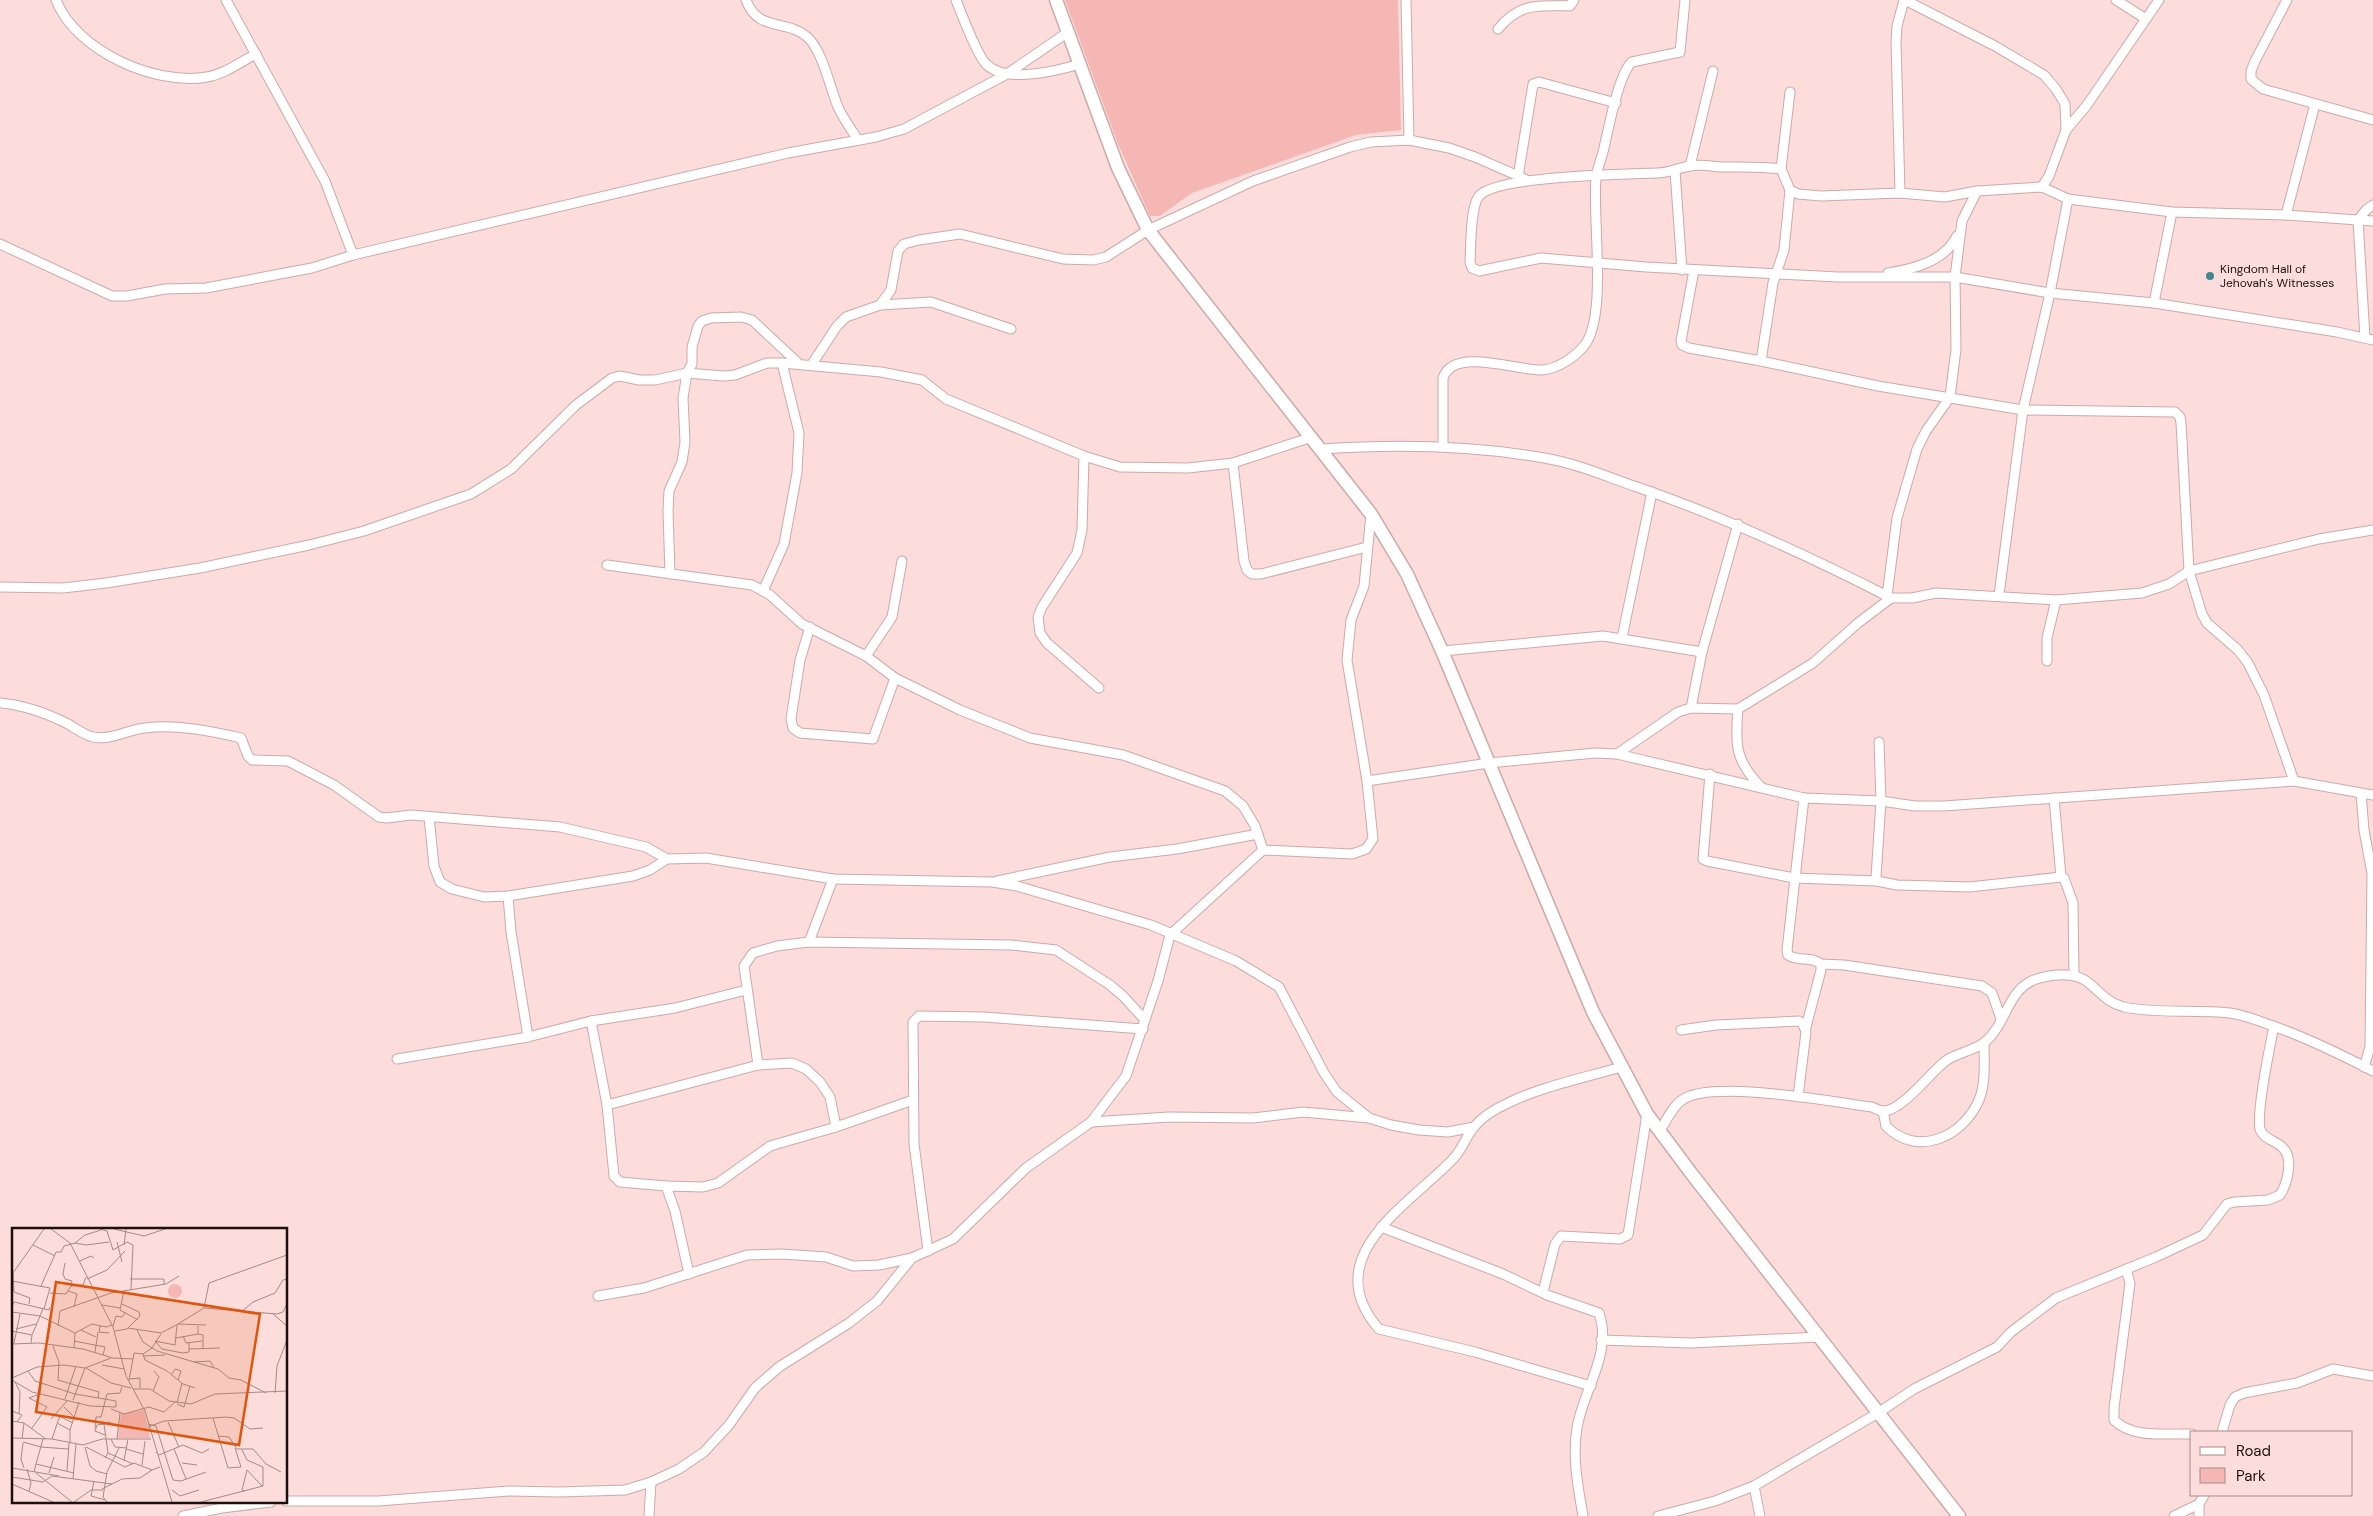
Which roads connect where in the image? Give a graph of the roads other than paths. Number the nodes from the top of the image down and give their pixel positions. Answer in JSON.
{"nodes":[{"id":1,"x":56,"y":0,"type":"edge"},
{"id":2,"x":226,"y":0,"type":"edge"},
{"id":3,"x":746,"y":0,"type":"edge"},
{"id":4,"x":956,"y":0,"type":"edge"},
{"id":5,"x":1056,"y":0,"type":"edge"},
{"id":6,"x":1406,"y":0,"type":"edge"},
{"id":7,"x":1574,"y":0,"type":"edge"},
{"id":8,"x":1685,"y":0,"type":"edge"},
{"id":9,"x":1905,"y":0,"type":"edge"},
{"id":10,"x":2116,"y":0,"type":"edge"},
{"id":11,"x":2159,"y":0,"type":"edge"},
{"id":12,"x":2287,"y":0,"type":"edge"},
{"id":13,"x":2146,"y":19,"type":"junction"},
{"id":14,"x":1498,"y":29,"type":"dead end"},
{"id":15,"x":1068,"y":32,"type":"junction"},
{"id":16,"x":256,"y":54,"type":"junction"},
{"id":17,"x":1080,"y":64,"type":"junction"},
{"id":18,"x":1713,"y":71,"type":"dead end"},
{"id":19,"x":1007,"y":74,"type":"junction"},
{"id":20,"x":1790,"y":92,"type":"dead end"},
{"id":21,"x":1616,"y":103,"type":"junction"},
{"id":22,"x":2315,"y":104,"type":"junction"},
{"id":23,"x":2373,"y":120,"type":"edge"},
{"id":24,"x":2066,"y":130,"type":"junction"},
{"id":25,"x":858,"y":140,"type":"junction"},
{"id":26,"x":1409,"y":140,"type":"junction"},
{"id":27,"x":1690,"y":166,"type":"junction"},
{"id":28,"x":1781,"y":169,"type":"junction"},
{"id":29,"x":1675,"y":171,"type":"junction"},
{"id":30,"x":1518,"y":176,"type":"junction"},
{"id":31,"x":1596,"y":176,"type":"junction"},
{"id":32,"x":1529,"y":180,"type":"junction"},
{"id":33,"x":2042,"y":187,"type":"junction"},
{"id":34,"x":1790,"y":190,"type":"junction"},
{"id":35,"x":1977,"y":191,"type":"junction"},
{"id":36,"x":1900,"y":193,"type":"junction"},
{"id":37,"x":2068,"y":199,"type":"junction"},
{"id":38,"x":2373,"y":205,"type":"edge"},
{"id":39,"x":2172,"y":212,"type":"junction"},
{"id":40,"x":2286,"y":215,"type":"junction"},
{"id":41,"x":2358,"y":220,"type":"junction"},
{"id":42,"x":1962,"y":221,"type":"junction"},
{"id":43,"x":2373,"y":221,"type":"edge"},
{"id":44,"x":1148,"y":230,"type":"junction"},
{"id":45,"x":0,"y":244,"type":"edge"},
{"id":46,"x":353,"y":256,"type":"junction"},
{"id":47,"x":1597,"y":264,"type":"junction"},
{"id":48,"x":1682,"y":270,"type":"junction"},
{"id":49,"x":1694,"y":270,"type":"junction"},
{"id":50,"x":1776,"y":273,"type":"junction"},
{"id":51,"x":1838,"y":277,"type":"junction"},
{"id":52,"x":1955,"y":277,"type":"junction"},
{"id":53,"x":2050,"y":293,"type":"junction"},
{"id":54,"x":2154,"y":303,"type":"junction"},
{"id":55,"x":880,"y":305,"type":"junction"},
{"id":56,"x":1011,"y":329,"type":"dead end"},
{"id":57,"x":2369,"y":339,"type":"edge"},
{"id":58,"x":1761,"y":361,"type":"junction"},
{"id":59,"x":797,"y":362,"type":"junction"},
{"id":60,"x":782,"y":363,"type":"junction"},
{"id":61,"x":812,"y":364,"type":"junction"},
{"id":62,"x":687,"y":373,"type":"junction"},
{"id":63,"x":1950,"y":396,"type":"junction"},
{"id":64,"x":2023,"y":410,"type":"junction"},
{"id":65,"x":1312,"y":437,"type":"junction"},
{"id":66,"x":1443,"y":446,"type":"junction"},
{"id":67,"x":1322,"y":449,"type":"junction"},
{"id":68,"x":1084,"y":456,"type":"junction"},
{"id":69,"x":1233,"y":463,"type":"junction"},
{"id":70,"x":1652,"y":492,"type":"junction"},
{"id":71,"x":1371,"y":514,"type":"junction"},
{"id":72,"x":1738,"y":524,"type":"junction"},
{"id":73,"x":2373,"y":530,"type":"edge"},
{"id":74,"x":1367,"y":547,"type":"junction"},
{"id":75,"x":902,"y":562,"type":"dead end"},
{"id":76,"x":607,"y":566,"type":"dead end"},
{"id":77,"x":2189,"y":571,"type":"junction"},
{"id":78,"x":670,"y":574,"type":"junction"},
{"id":79,"x":0,"y":587,"type":"edge"},
{"id":80,"x":763,"y":591,"type":"junction"},
{"id":81,"x":1999,"y":595,"type":"junction"},
{"id":82,"x":1889,"y":597,"type":"junction"},
{"id":83,"x":2056,"y":600,"type":"junction"},
{"id":84,"x":810,"y":627,"type":"junction"},
{"id":85,"x":1622,"y":638,"type":"junction"},
{"id":86,"x":1442,"y":651,"type":"junction"},
{"id":87,"x":1702,"y":652,"type":"junction"},
{"id":88,"x":866,"y":656,"type":"junction"},
{"id":89,"x":2047,"y":661,"type":"dead end"},
{"id":90,"x":895,"y":678,"type":"junction"},
{"id":91,"x":1099,"y":688,"type":"dead end"},
{"id":92,"x":0,"y":703,"type":"edge"},
{"id":93,"x":1691,"y":708,"type":"junction"},
{"id":94,"x":1738,"y":708,"type":"junction"},
{"id":95,"x":1879,"y":742,"type":"dead end"},
{"id":96,"x":1617,"y":754,"type":"junction"},
{"id":97,"x":1489,"y":763,"type":"junction"},
{"id":98,"x":1710,"y":774,"type":"junction"},
{"id":99,"x":1367,"y":781,"type":"junction"},
{"id":100,"x":2294,"y":781,"type":"junction"},
{"id":101,"x":1760,"y":788,"type":"junction"},
{"id":102,"x":2361,"y":793,"type":"junction"},
{"id":103,"x":2373,"y":795,"type":"edge"},
{"id":104,"x":1804,"y":798,"type":"junction"},
{"id":105,"x":2054,"y":798,"type":"junction"},
{"id":106,"x":1881,"y":801,"type":"junction"},
{"id":107,"x":429,"y":817,"type":"junction"},
{"id":108,"x":1258,"y":834,"type":"junction"},
{"id":109,"x":1263,"y":850,"type":"junction"},
{"id":110,"x":667,"y":859,"type":"junction"},
{"id":111,"x":2060,"y":877,"type":"junction"},
{"id":112,"x":1794,"y":878,"type":"junction"},
{"id":113,"x":833,"y":879,"type":"junction"},
{"id":114,"x":1877,"y":881,"type":"junction"},
{"id":115,"x":992,"y":882,"type":"junction"},
{"id":116,"x":508,"y":896,"type":"junction"},
{"id":117,"x":1170,"y":935,"type":"junction"},
{"id":118,"x":809,"y":942,"type":"junction"},
{"id":119,"x":1821,"y":964,"type":"junction"},
{"id":120,"x":2074,"y":975,"type":"junction"},
{"id":121,"x":746,"y":990,"type":"junction"},
{"id":122,"x":2001,"y":1019,"type":"junction"},
{"id":123,"x":591,"y":1021,"type":"junction"},
{"id":124,"x":1144,"y":1025,"type":"junction"},
{"id":125,"x":2274,"y":1026,"type":"junction"},
{"id":126,"x":1806,"y":1028,"type":"junction"},
{"id":127,"x":1681,"y":1030,"type":"dead end"},
{"id":128,"x":528,"y":1037,"type":"junction"},
{"id":129,"x":1984,"y":1043,"type":"junction"},
{"id":130,"x":397,"y":1059,"type":"dead end"},
{"id":131,"x":758,"y":1065,"type":"junction"},
{"id":132,"x":1621,"y":1067,"type":"junction"},
{"id":133,"x":2364,"y":1067,"type":"junction"},
{"id":134,"x":2373,"y":1071,"type":"edge"},
{"id":135,"x":1798,"y":1097,"type":"junction"},
{"id":136,"x":913,"y":1100,"type":"junction"},
{"id":137,"x":607,"y":1104,"type":"junction"},
{"id":138,"x":1883,"y":1111,"type":"junction"},
{"id":139,"x":1648,"y":1114,"type":"junction"},
{"id":140,"x":1369,"y":1118,"type":"junction"},
{"id":141,"x":1091,"y":1122,"type":"junction"},
{"id":142,"x":836,"y":1127,"type":"junction"},
{"id":143,"x":1474,"y":1127,"type":"junction"},
{"id":144,"x":1660,"y":1131,"type":"junction"},
{"id":145,"x":666,"y":1186,"type":"junction"},
{"id":146,"x":1381,"y":1227,"type":"junction"},
{"id":147,"x":928,"y":1251,"type":"junction"},
{"id":148,"x":912,"y":1258,"type":"junction"},
{"id":149,"x":2126,"y":1269,"type":"junction"},
{"id":150,"x":689,"y":1274,"type":"junction"},
{"id":151,"x":1543,"y":1292,"type":"junction"},
{"id":152,"x":598,"y":1296,"type":"dead end"},
{"id":153,"x":1819,"y":1336,"type":"junction"},
{"id":154,"x":1601,"y":1340,"type":"junction"},
{"id":155,"x":2373,"y":1376,"type":"edge"},
{"id":156,"x":1591,"y":1386,"type":"junction"},
{"id":157,"x":1878,"y":1413,"type":"junction"},
{"id":158,"x":2222,"y":1431,"type":"edge"},
{"id":159,"x":2190,"y":1434,"type":"edge"},
{"id":160,"x":651,"y":1482,"type":"junction"},
{"id":161,"x":1754,"y":1486,"type":"junction"},
{"id":162,"x":2203,"y":1496,"type":"edge"},
{"id":163,"x":288,"y":1501,"type":"edge"},
{"id":164,"x":255,"y":1504,"type":"edge"},
{"id":165,"x":2199,"y":1504,"type":"junction"},
{"id":166,"x":222,"y":1508,"type":"junction"},
{"id":167,"x":183,"y":1516,"type":"edge"},
{"id":168,"x":217,"y":1516,"type":"edge"},
{"id":169,"x":649,"y":1516,"type":"edge"},
{"id":170,"x":1583,"y":1516,"type":"edge"},
{"id":171,"x":1658,"y":1516,"type":"edge"},
{"id":172,"x":1760,"y":1516,"type":"edge"},
{"id":173,"x":1959,"y":1516,"type":"edge"},
{"id":174,"x":2174,"y":1516,"type":"edge"},
{"id":175,"x":2200,"y":1516,"type":"edge"}],
"edges":[{"from":1,"to":16,"type":"street"},
{"from":2,"to":16,"type":"street"},
{"from":3,"to":25,"type":"street"},
{"from":4,"to":19,"type":"street"},
{"from":5,"to":15,"type":"street"},
{"from":6,"to":26,"type":"street"},
{"from":7,"to":14,"type":"street"},
{"from":8,"to":21,"type":"street"},
{"from":9,"to":24,"type":"street"},
{"from":9,"to":36,"type":"street"},
{"from":10,"to":13,"type":"street"},
{"from":11,"to":13,"type":"street"},
{"from":12,"to":22,"type":"street"},
{"from":13,"to":24,"type":"street"},
{"from":15,"to":17,"type":"street"},
{"from":15,"to":19,"type":"street"},
{"from":16,"to":46,"type":"street"},
{"from":17,"to":19,"type":"street"},
{"from":17,"to":44,"type":"street"},
{"from":18,"to":27,"type":"street"},
{"from":19,"to":25,"type":"street"},
{"from":20,"to":28,"type":"street"},
{"from":21,"to":30,"type":"street"},
{"from":21,"to":31,"type":"street"},
{"from":22,"to":23,"type":"street"},
{"from":22,"to":40,"type":"street"},
{"from":24,"to":33,"type":"street"},
{"from":25,"to":46,"type":"street"},
{"from":26,"to":30,"type":"street"},
{"from":26,"to":44,"type":"street"},
{"from":27,"to":28,"type":"street"},
{"from":27,"to":29,"type":"street"},
{"from":28,"to":34,"type":"street"},
{"from":29,"to":31,"type":"street"},
{"from":29,"to":48,"type":"street"},
{"from":30,"to":32,"type":"street"},
{"from":31,"to":32,"type":"street"},
{"from":31,"to":47,"type":"street"},
{"from":32,"to":47,"type":"street"},
{"from":33,"to":35,"type":"street"},
{"from":33,"to":37,"type":"street"},
{"from":34,"to":36,"type":"street"},
{"from":34,"to":50,"type":"street"},
{"from":35,"to":36,"type":"street"},
{"from":35,"to":42,"type":"street"},
{"from":37,"to":39,"type":"street"},
{"from":37,"to":53,"type":"street"},
{"from":38,"to":41,"type":"street"},
{"from":39,"to":40,"type":"street"},
{"from":39,"to":54,"type":"street"},
{"from":40,"to":41,"type":"street"},
{"from":41,"to":43,"type":"street"},
{"from":41,"to":57,"type":"street"},
{"from":42,"to":51,"type":"street"},
{"from":42,"to":52,"type":"street"},
{"from":44,"to":55,"type":"street"},
{"from":44,"to":65,"type":"street"},
{"from":45,"to":46,"type":"street"},
{"from":47,"to":48,"type":"street"},
{"from":47,"to":66,"type":"street"},
{"from":48,"to":49,"type":"street"},
{"from":49,"to":50,"type":"street"},
{"from":49,"to":58,"type":"street"},
{"from":50,"to":51,"type":"street"},
{"from":50,"to":58,"type":"street"},
{"from":51,"to":52,"type":"street"},
{"from":52,"to":53,"type":"street"},
{"from":52,"to":63,"type":"street"},
{"from":53,"to":54,"type":"street"},
{"from":53,"to":64,"type":"street"},
{"from":54,"to":57,"type":"street"},
{"from":55,"to":56,"type":"street"},
{"from":55,"to":61,"type":"street"},
{"from":58,"to":63,"type":"street"},
{"from":59,"to":60,"type":"street"},
{"from":59,"to":61,"type":"street"},
{"from":59,"to":62,"type":"street"},
{"from":60,"to":62,"type":"street"},
{"from":60,"to":80,"type":"street"},
{"from":61,"to":68,"type":"street"},
{"from":62,"to":78,"type":"street"},
{"from":62,"to":79,"type":"street"},
{"from":63,"to":64,"type":"street"},
{"from":63,"to":82,"type":"street"},
{"from":64,"to":77,"type":"street"},
{"from":64,"to":81,"type":"street"},
{"from":65,"to":67,"type":"street"},
{"from":65,"to":69,"type":"street"},
{"from":66,"to":67,"type":"street"},
{"from":66,"to":70,"type":"street"},
{"from":67,"to":71,"type":"street"},
{"from":68,"to":69,"type":"street"},
{"from":68,"to":91,"type":"street"},
{"from":69,"to":74,"type":"street"},
{"from":70,"to":72,"type":"street"},
{"from":70,"to":85,"type":"street"},
{"from":71,"to":74,"type":"street"},
{"from":71,"to":86,"type":"street"},
{"from":72,"to":82,"type":"street"},
{"from":72,"to":87,"type":"street"},
{"from":73,"to":77,"type":"street"},
{"from":74,"to":99,"type":"street"},
{"from":75,"to":88,"type":"street"},
{"from":76,"to":78,"type":"street"},
{"from":77,"to":83,"type":"street"},
{"from":77,"to":100,"type":"street"},
{"from":78,"to":80,"type":"street"},
{"from":80,"to":84,"type":"street"},
{"from":81,"to":82,"type":"street"},
{"from":81,"to":83,"type":"street"},
{"from":82,"to":94,"type":"street"},
{"from":83,"to":89,"type":"street"},
{"from":84,"to":88,"type":"street"},
{"from":84,"to":90,"type":"street"},
{"from":85,"to":86,"type":"street"},
{"from":85,"to":87,"type":"street"},
{"from":86,"to":97,"type":"street"},
{"from":87,"to":93,"type":"street"},
{"from":88,"to":90,"type":"street"},
{"from":90,"to":108,"type":"street"},
{"from":92,"to":107,"type":"street"},
{"from":93,"to":94,"type":"street"},
{"from":93,"to":96,"type":"street"},
{"from":94,"to":101,"type":"street"},
{"from":95,"to":106,"type":"street"},
{"from":96,"to":97,"type":"street"},
{"from":96,"to":98,"type":"street"},
{"from":97,"to":99,"type":"street"},
{"from":97,"to":132,"type":"street"},
{"from":98,"to":101,"type":"street"},
{"from":98,"to":112,"type":"street"},
{"from":99,"to":109,"type":"street"},
{"from":100,"to":102,"type":"street"},
{"from":100,"to":105,"type":"street"},
{"from":101,"to":104,"type":"street"},
{"from":102,"to":103,"type":"street"},
{"from":102,"to":133,"type":"street"},
{"from":104,"to":106,"type":"street"},
{"from":104,"to":112,"type":"street"},
{"from":105,"to":106,"type":"street"},
{"from":105,"to":111,"type":"street"},
{"from":106,"to":114,"type":"street"},
{"from":107,"to":110,"type":"street"},
{"from":107,"to":116,"type":"street"},
{"from":108,"to":109,"type":"street"},
{"from":108,"to":115,"type":"street"},
{"from":109,"to":117,"type":"street"},
{"from":110,"to":113,"type":"street"},
{"from":110,"to":116,"type":"street"},
{"from":111,"to":114,"type":"street"},
{"from":111,"to":120,"type":"street"},
{"from":112,"to":114,"type":"street"},
{"from":112,"to":119,"type":"street"},
{"from":113,"to":115,"type":"street"},
{"from":113,"to":118,"type":"street"},
{"from":115,"to":117,"type":"street"},
{"from":116,"to":128,"type":"street"},
{"from":117,"to":124,"type":"street"},
{"from":117,"to":140,"type":"street"},
{"from":118,"to":121,"type":"street"},
{"from":118,"to":124,"type":"street"},
{"from":119,"to":122,"type":"street"},
{"from":119,"to":126,"type":"street"},
{"from":120,"to":122,"type":"street"},
{"from":120,"to":125,"type":"street"},
{"from":121,"to":123,"type":"street"},
{"from":121,"to":131,"type":"street"},
{"from":122,"to":129,"type":"street"},
{"from":123,"to":128,"type":"street"},
{"from":123,"to":137,"type":"street"},
{"from":124,"to":136,"type":"street"},
{"from":124,"to":141,"type":"street"},
{"from":125,"to":133,"type":"street"},
{"from":125,"to":149,"type":"street"},
{"from":126,"to":127,"type":"street"},
{"from":126,"to":135,"type":"street"},
{"from":128,"to":130,"type":"street"},
{"from":129,"to":138,"type":"street"},
{"from":129,"to":138,"type":"street"},
{"from":131,"to":137,"type":"street"},
{"from":131,"to":142,"type":"street"},
{"from":132,"to":139,"type":"street"},
{"from":132,"to":143,"type":"street"},
{"from":133,"to":134,"type":"street"},
{"from":135,"to":138,"type":"street"},
{"from":135,"to":144,"type":"street"},
{"from":136,"to":142,"type":"street"},
{"from":136,"to":147,"type":"street"},
{"from":137,"to":145,"type":"street"},
{"from":139,"to":144,"type":"street"},
{"from":139,"to":151,"type":"street"},
{"from":140,"to":141,"type":"street"},
{"from":140,"to":143,"type":"street"},
{"from":141,"to":147,"type":"street"},
{"from":142,"to":145,"type":"street"},
{"from":143,"to":146,"type":"street"},
{"from":144,"to":153,"type":"street"},
{"from":145,"to":150,"type":"street"},
{"from":146,"to":151,"type":"street"},
{"from":146,"to":156,"type":"street"},
{"from":147,"to":148,"type":"street"},
{"from":148,"to":150,"type":"street"},
{"from":148,"to":160,"type":"street"},
{"from":149,"to":157,"type":"street"},
{"from":149,"to":159,"type":"street"},
{"from":150,"to":152,"type":"street"},
{"from":151,"to":154,"type":"street"},
{"from":153,"to":154,"type":"street"},
{"from":153,"to":157,"type":"street"},
{"from":154,"to":156,"type":"street"},
{"from":155,"to":158,"type":"street"},
{"from":156,"to":170,"type":"street"},
{"from":157,"to":161,"type":"street"},
{"from":157,"to":173,"type":"street"},
{"from":160,"to":163,"type":"street"},
{"from":160,"to":169,"type":"street"},
{"from":161,"to":171,"type":"street"},
{"from":161,"to":172,"type":"street"},
{"from":162,"to":165,"type":"street"},
{"from":164,"to":166,"type":"street"},
{"from":165,"to":174,"type":"street"},
{"from":165,"to":175,"type":"street"},
{"from":166,"to":167,"type":"street"},
{"from":166,"to":168,"type":"street"}]}
